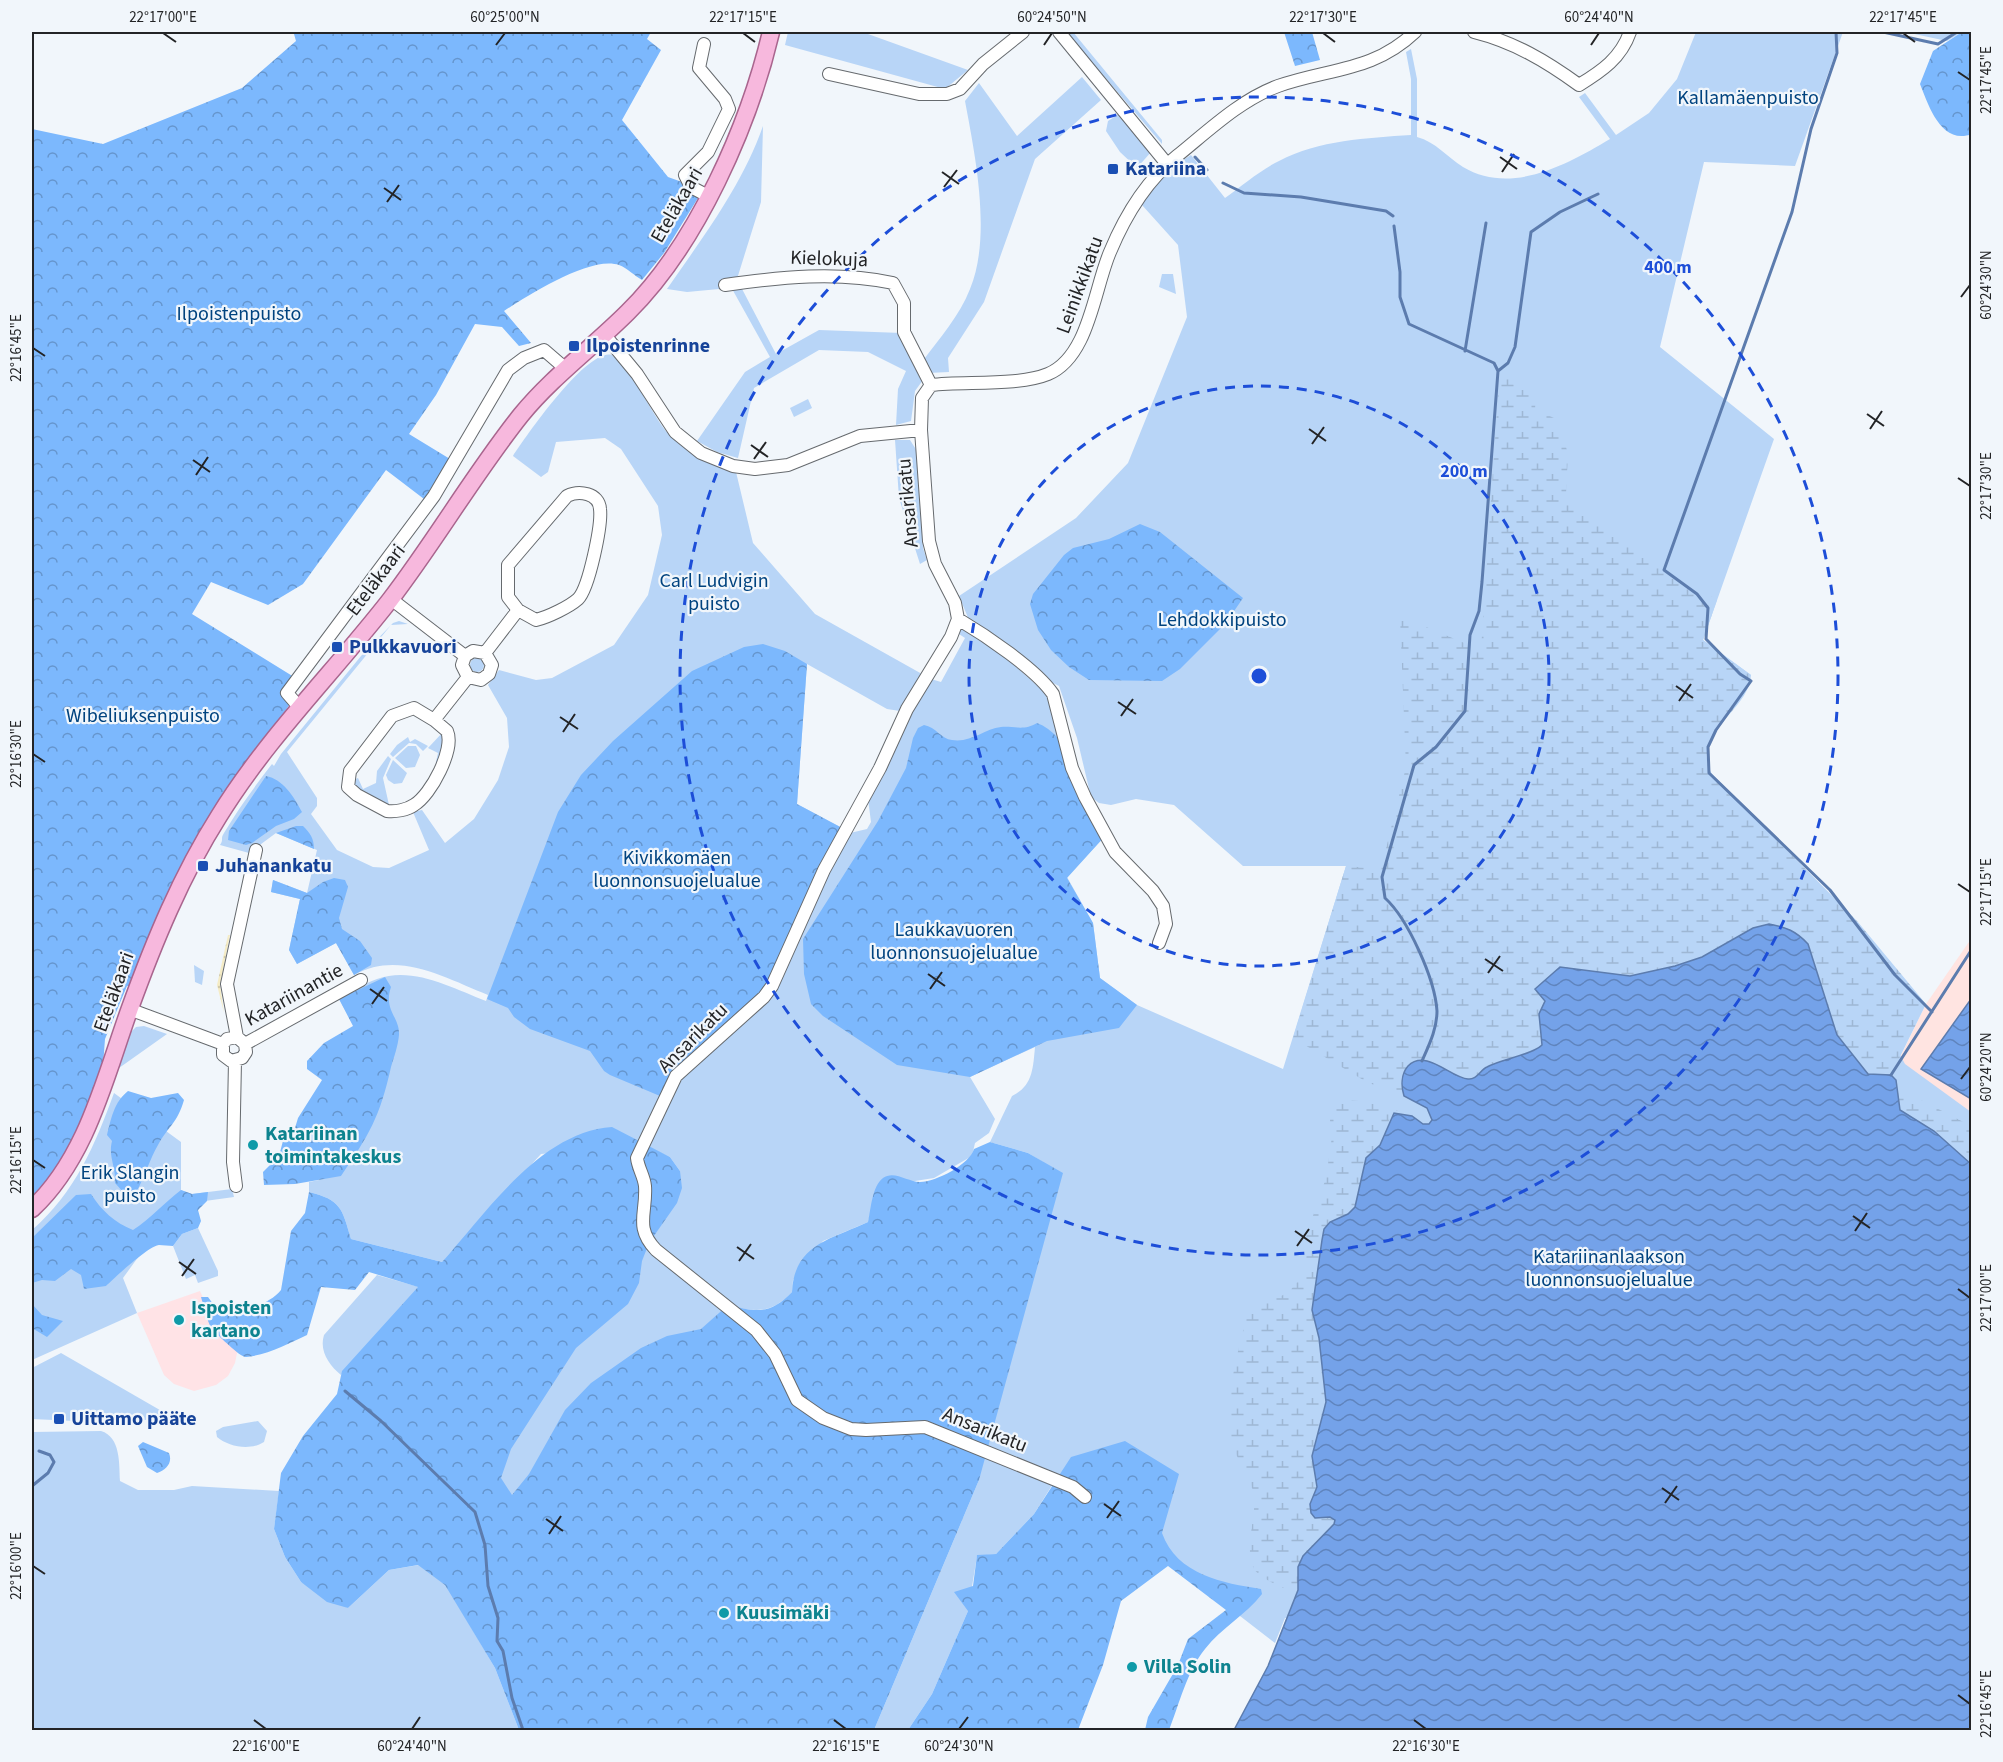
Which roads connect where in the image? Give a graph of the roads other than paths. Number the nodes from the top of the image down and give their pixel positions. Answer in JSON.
{"nodes":[{"id":1,"x":771,"y":32,"type":"edge"},
{"id":2,"x":1023,"y":32,"type":"edge"},
{"id":3,"x":1059,"y":32,"type":"edge"},
{"id":4,"x":1415,"y":32,"type":"edge"},
{"id":5,"x":1474,"y":32,"type":"edge"},
{"id":6,"x":1630,"y":32,"type":"edge"},
{"id":7,"x":1500,"y":35,"type":"edge"},
{"id":8,"x":704,"y":44,"type":"dead end"},
{"id":9,"x":829,"y":74,"type":"dead end"},
{"id":10,"x":1167,"y":164,"type":"junction"},
{"id":11,"x":708,"y":196,"type":"junction"},
{"id":12,"x":725,"y":285,"type":"dead end"},
{"id":13,"x":604,"y":334,"type":"junction"},
{"id":14,"x":566,"y":369,"type":"junction"},
{"id":15,"x":931,"y":385,"type":"junction"},
{"id":16,"x":921,"y":430,"type":"junction"},
{"id":17,"x":391,"y":599,"type":"junction"},
{"id":18,"x":518,"y":610,"type":"junction"},
{"id":19,"x":958,"y":619,"type":"junction"},
{"id":20,"x":485,"y":653,"type":"junction"},
{"id":21,"x":465,"y":656,"type":"junction"},
{"id":22,"x":468,"y":677,"type":"junction"},
{"id":23,"x":300,"y":708,"type":"junction"},
{"id":24,"x":434,"y":720,"type":"junction"},
{"id":25,"x":256,"y":850,"type":"dead end"},
{"id":26,"x":1159,"y":943,"type":"dead end"},
{"id":27,"x":361,"y":980,"type":"dead end"},
{"id":28,"x":129,"y":1009,"type":"junction"},
{"id":29,"x":241,"y":1040,"type":"junction"},
{"id":30,"x":223,"y":1044,"type":"junction"},
{"id":31,"x":235,"y":1061,"type":"junction"},
{"id":32,"x":236,"y":1186,"type":"dead end"},
{"id":33,"x":32,"y":1209,"type":"edge"},
{"id":34,"x":1085,"y":1497,"type":"dead end"}],
"edges":[{"from":1,"to":11,"type":"main road","name":"Eteläkaari"},
{"from":2,"to":9,"type":"street"},
{"from":3,"to":10,"type":"street"},
{"from":4,"to":10,"type":"street","name":"Leinikkikatu"},
{"from":5,"to":7,"type":"street"},
{"from":6,"to":7,"type":"street"},
{"from":8,"to":11,"type":"street"},
{"from":10,"to":15,"type":"street","name":"Leinikkikatu"},
{"from":11,"to":13,"type":"main road","name":"Eteläkaari"},
{"from":12,"to":15,"type":"street","name":"Kielokuja"},
{"from":13,"to":14,"type":"main road","name":"Eteläkaari"},
{"from":13,"to":16,"type":"street"},
{"from":14,"to":17,"type":"main road","name":"Eteläkaari"},
{"from":14,"to":23,"type":"street"},
{"from":15,"to":16,"type":"street","name":"Ansarikatu"},
{"from":16,"to":19,"type":"street","name":"Ansarikatu"},
{"from":17,"to":21,"type":"street"},
{"from":17,"to":23,"type":"main road","name":"Eteläkaari"},
{"from":18,"to":18,"type":"street"},
{"from":18,"to":20,"type":"street"},
{"from":19,"to":26,"type":"street"},
{"from":19,"to":34,"type":"street","name":"Ansarikatu"},
{"from":20,"to":21,"type":"street"},
{"from":20,"to":22,"type":"street"},
{"from":21,"to":22,"type":"street"},
{"from":22,"to":24,"type":"street"},
{"from":23,"to":28,"type":"main road","name":"Eteläkaari"},
{"from":24,"to":24,"type":"street"},
{"from":25,"to":29,"type":"street"},
{"from":27,"to":29,"type":"street","name":"Katariinantie"},
{"from":28,"to":30,"type":"street"},
{"from":28,"to":33,"type":"main road","name":"Eteläkaari"},
{"from":29,"to":30,"type":"street"},
{"from":29,"to":31,"type":"street"},
{"from":30,"to":31,"type":"street"},
{"from":31,"to":32,"type":"street"}]}
